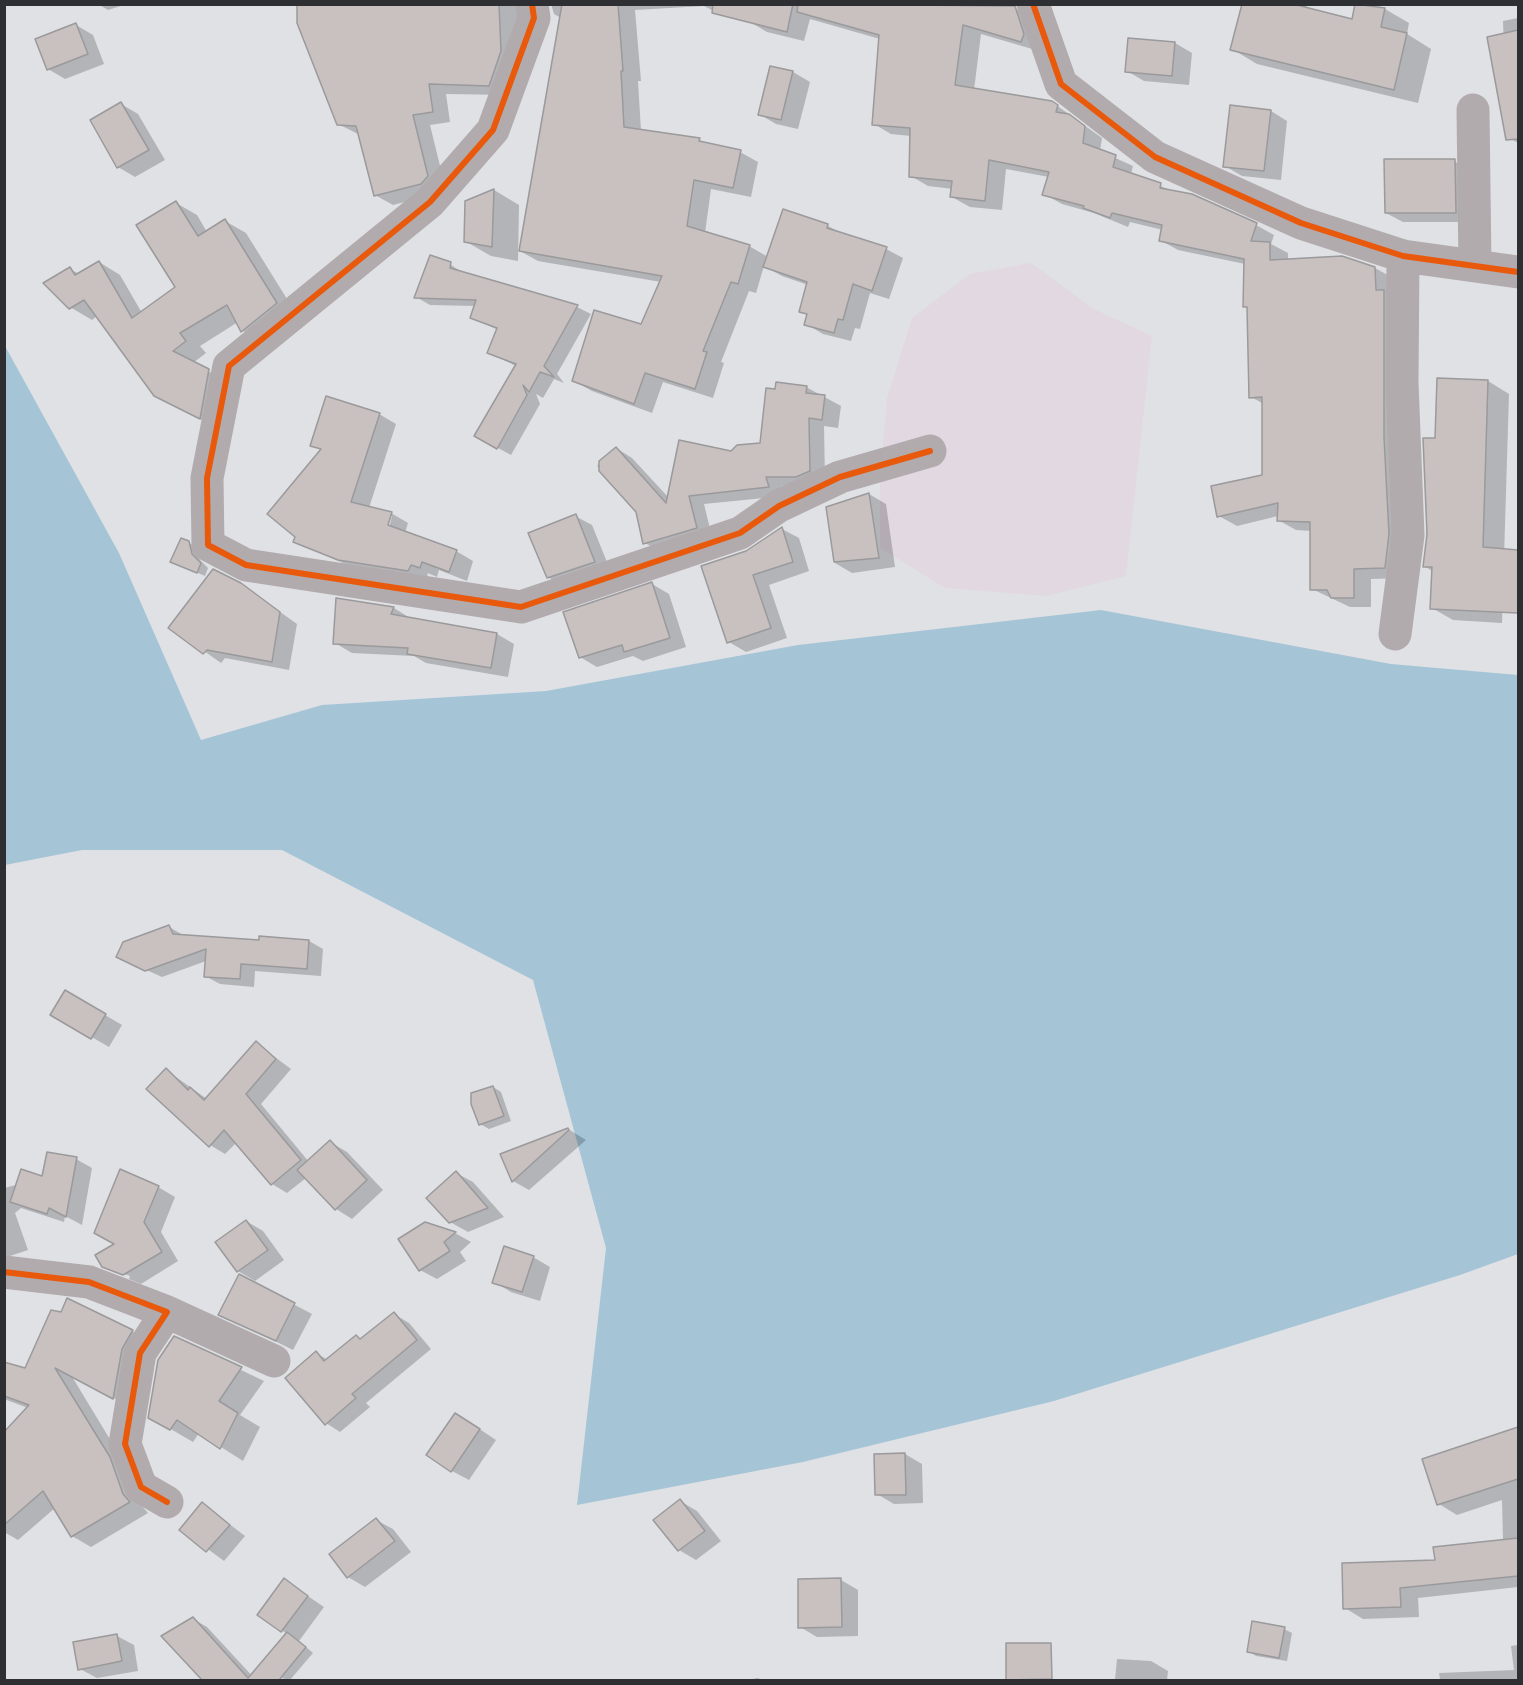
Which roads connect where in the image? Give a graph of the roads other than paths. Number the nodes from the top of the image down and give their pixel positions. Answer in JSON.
{"nodes":[{"id":1,"x":532,"y":4,"type":"edge"},
{"id":2,"x":1033,"y":4,"type":"edge"},
{"id":3,"x":1473,"y":110,"type":"dead end"},
{"id":4,"x":1403,"y":256,"type":"junction"},
{"id":5,"x":1475,"y":266,"type":"junction"},
{"id":6,"x":1518,"y":272,"type":"edge"},
{"id":7,"x":930,"y":451,"type":"dead end"},
{"id":8,"x":1395,"y":634,"type":"dead end"},
{"id":9,"x":4,"y":1272,"type":"edge"},
{"id":10,"x":167,"y":1312,"type":"junction"},
{"id":11,"x":274,"y":1361,"type":"dead end"},
{"id":12,"x":167,"y":1502,"type":"dead end"}],
"edges":[{"from":1,"to":7,"type":"street"},
{"from":2,"to":4,"type":"street"},
{"from":3,"to":5,"type":"street"},
{"from":4,"to":5,"type":"street"},
{"from":4,"to":8,"type":"street"},
{"from":5,"to":6,"type":"street"},
{"from":9,"to":10,"type":"street"},
{"from":10,"to":11,"type":"street"},
{"from":10,"to":12,"type":"street"}]}
